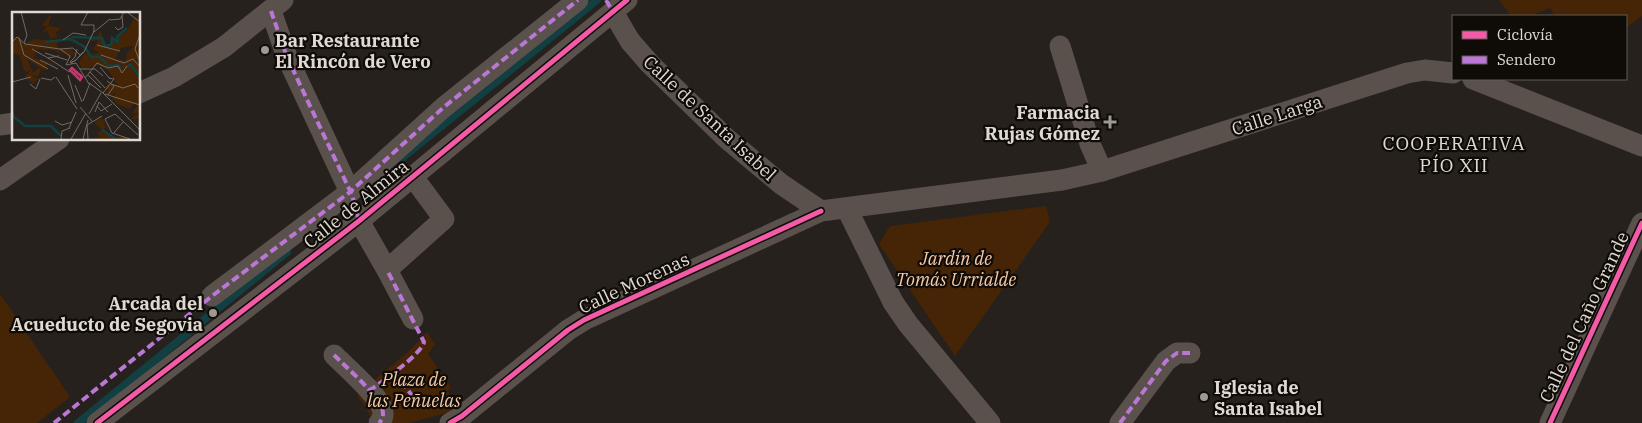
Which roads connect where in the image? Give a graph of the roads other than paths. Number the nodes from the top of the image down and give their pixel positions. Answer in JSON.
{"nodes":[{"id":1,"x":578,"y":0,"type":"edge"},
{"id":2,"x":277,"y":5,"type":"edge"},
{"id":3,"x":620,"y":6,"type":"edge"},
{"id":4,"x":1060,"y":46,"type":"dead end"},
{"id":5,"x":1452,"y":73,"type":"edge"},
{"id":6,"x":1476,"y":80,"type":"edge"},
{"id":7,"x":140,"y":93,"type":"edge"},
{"id":8,"x":58,"y":140,"type":"edge"},
{"id":9,"x":1642,"y":146,"type":"edge"},
{"id":10,"x":1102,"y":171,"type":"junction"},
{"id":11,"x":413,"y":176,"type":"junction"},
{"id":12,"x":0,"y":180,"type":"edge"},
{"id":13,"x":350,"y":192,"type":"junction"},
{"id":14,"x":847,"y":209,"type":"junction"},
{"id":15,"x":821,"y":211,"type":"junction"},
{"id":16,"x":359,"y":221,"type":"junction"},
{"id":17,"x":1642,"y":223,"type":"edge"},
{"id":18,"x":387,"y":270,"type":"junction"},
{"id":19,"x":212,"y":296,"type":"dead end"},
{"id":20,"x":413,"y":319,"type":"dead end"},
{"id":21,"x":1190,"y":353,"type":"dead end"},
{"id":22,"x":334,"y":355,"type":"dead end"},
{"id":23,"x":97,"y":423,"type":"edge"},
{"id":24,"x":379,"y":423,"type":"edge"},
{"id":25,"x":450,"y":423,"type":"edge"},
{"id":26,"x":990,"y":423,"type":"edge"},
{"id":27,"x":1120,"y":423,"type":"edge"},
{"id":28,"x":1550,"y":423,"type":"edge"}],
"edges":[{"from":1,"to":13,"type":"street","name":"Calle de Almira"},
{"from":2,"to":7,"type":"street"},
{"from":2,"to":13,"type":"street"},
{"from":3,"to":11,"type":"street","name":"Calle de Almira"},
{"from":3,"to":15,"type":"street","name":"Calle de Santa Isabel"},
{"from":4,"to":10,"type":"street"},
{"from":5,"to":10,"type":"street","name":"Calle Larga"},
{"from":6,"to":9,"type":"street"},
{"from":8,"to":12,"type":"street"},
{"from":10,"to":14,"type":"street","name":"Calle Larga"},
{"from":11,"to":16,"type":"street","name":"Calle de Almira"},
{"from":11,"to":18,"type":"street"},
{"from":13,"to":19,"type":"street","name":"Calle de Almira"},
{"from":14,"to":15,"type":"street","name":"Calle Larga"},
{"from":14,"to":26,"type":"street"},
{"from":15,"to":25,"type":"street","name":"Calle Morenas"},
{"from":16,"to":18,"type":"street"},
{"from":16,"to":23,"type":"street","name":"Calle de Almira"},
{"from":17,"to":28,"type":"street","name":"Calle del Caño Grande"},
{"from":18,"to":20,"type":"street"},
{"from":21,"to":27,"type":"street"},
{"from":22,"to":24,"type":"street"}]}
